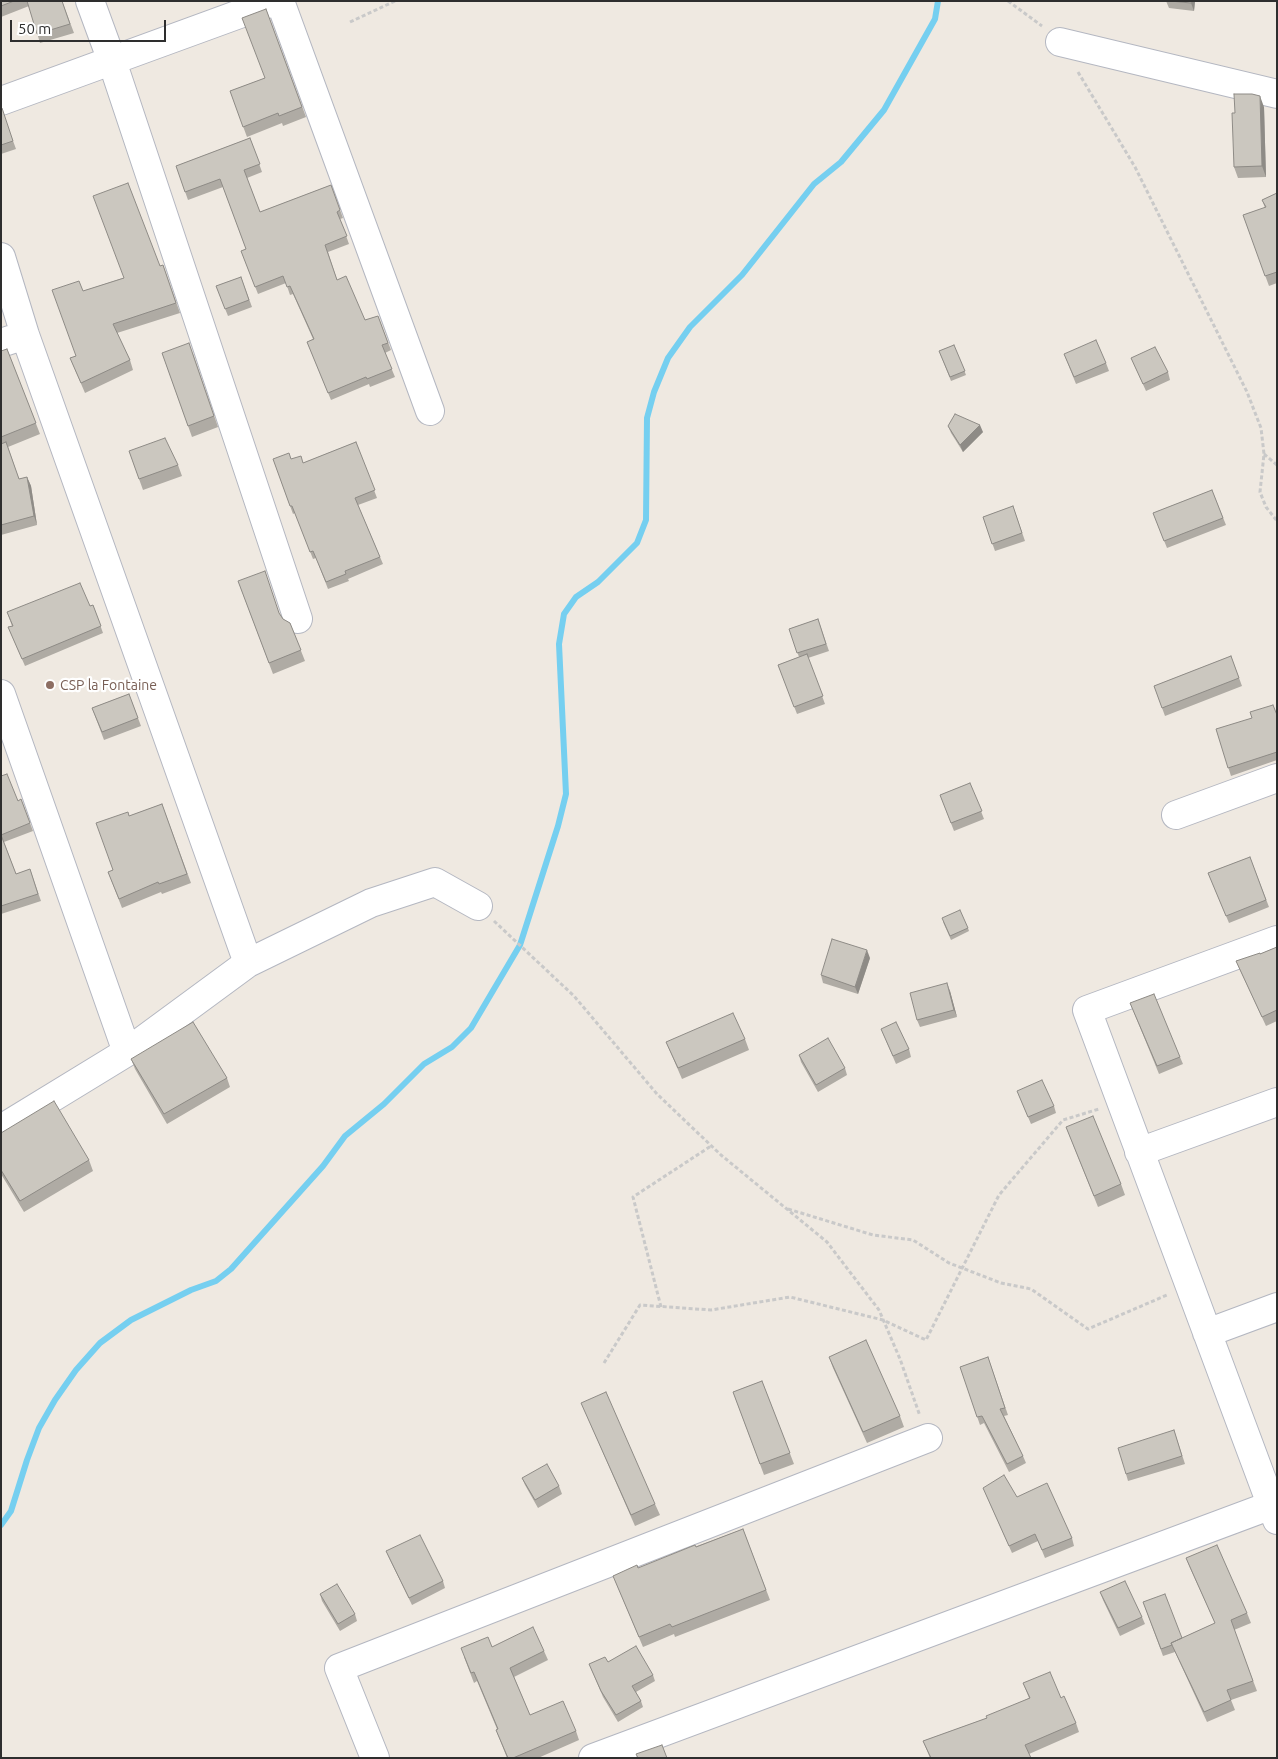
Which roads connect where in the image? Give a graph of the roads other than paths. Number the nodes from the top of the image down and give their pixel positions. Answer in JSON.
{"nodes":[{"id":1,"x":90,"y":1,"type":"edge"},
{"id":2,"x":275,"y":1,"type":"edge"},
{"id":3,"x":280,"y":1,"type":"edge"},
{"id":4,"x":1060,"y":42,"type":"road end"},
{"id":5,"x":112,"y":61,"type":"junction"},
{"id":6,"x":1277,"y":94,"type":"edge"},
{"id":7,"x":1,"y":101,"type":"edge"},
{"id":8,"x":1,"y":257,"type":"edge"},
{"id":9,"x":13,"y":339,"type":"edge"},
{"id":10,"x":430,"y":411,"type":"dead end"},
{"id":11,"x":298,"y":619,"type":"dead end"},
{"id":12,"x":1,"y":694,"type":"edge"},
{"id":13,"x":1277,"y":778,"type":"edge"},
{"id":14,"x":1176,"y":815,"type":"dead end"},
{"id":15,"x":478,"y":906,"type":"road end"},
{"id":16,"x":1277,"y":940,"type":"edge"},
{"id":17,"x":248,"y":963,"type":"junction"},
{"id":18,"x":128,"y":1052,"type":"junction"},
{"id":19,"x":1277,"y":1102,"type":"edge"},
{"id":20,"x":1,"y":1129,"type":"edge"},
{"id":21,"x":1139,"y":1152,"type":"junction"},
{"id":22,"x":1277,"y":1308,"type":"edge"},
{"id":23,"x":1207,"y":1333,"type":"junction"},
{"id":24,"x":928,"y":1438,"type":"road end"},
{"id":25,"x":1275,"y":1510,"type":"edge"},
{"id":26,"x":375,"y":1758,"type":"edge"},
{"id":27,"x":593,"y":1758,"type":"edge"}],
"edges":[{"from":1,"to":5,"type":"street"},
{"from":2,"to":5,"type":"street"},
{"from":3,"to":10,"type":"street"},
{"from":4,"to":6,"type":"street"},
{"from":5,"to":7,"type":"street"},
{"from":5,"to":11,"type":"street"},
{"from":8,"to":9,"type":"street"},
{"from":9,"to":17,"type":"street"},
{"from":12,"to":18,"type":"street"},
{"from":13,"to":14,"type":"street"},
{"from":15,"to":17,"type":"street"},
{"from":16,"to":21,"type":"street"},
{"from":17,"to":18,"type":"street"},
{"from":18,"to":20,"type":"street"},
{"from":19,"to":21,"type":"street"},
{"from":21,"to":23,"type":"street"},
{"from":22,"to":23,"type":"street"},
{"from":23,"to":25,"type":"street"},
{"from":24,"to":26,"type":"street"},
{"from":25,"to":27,"type":"street"}]}
